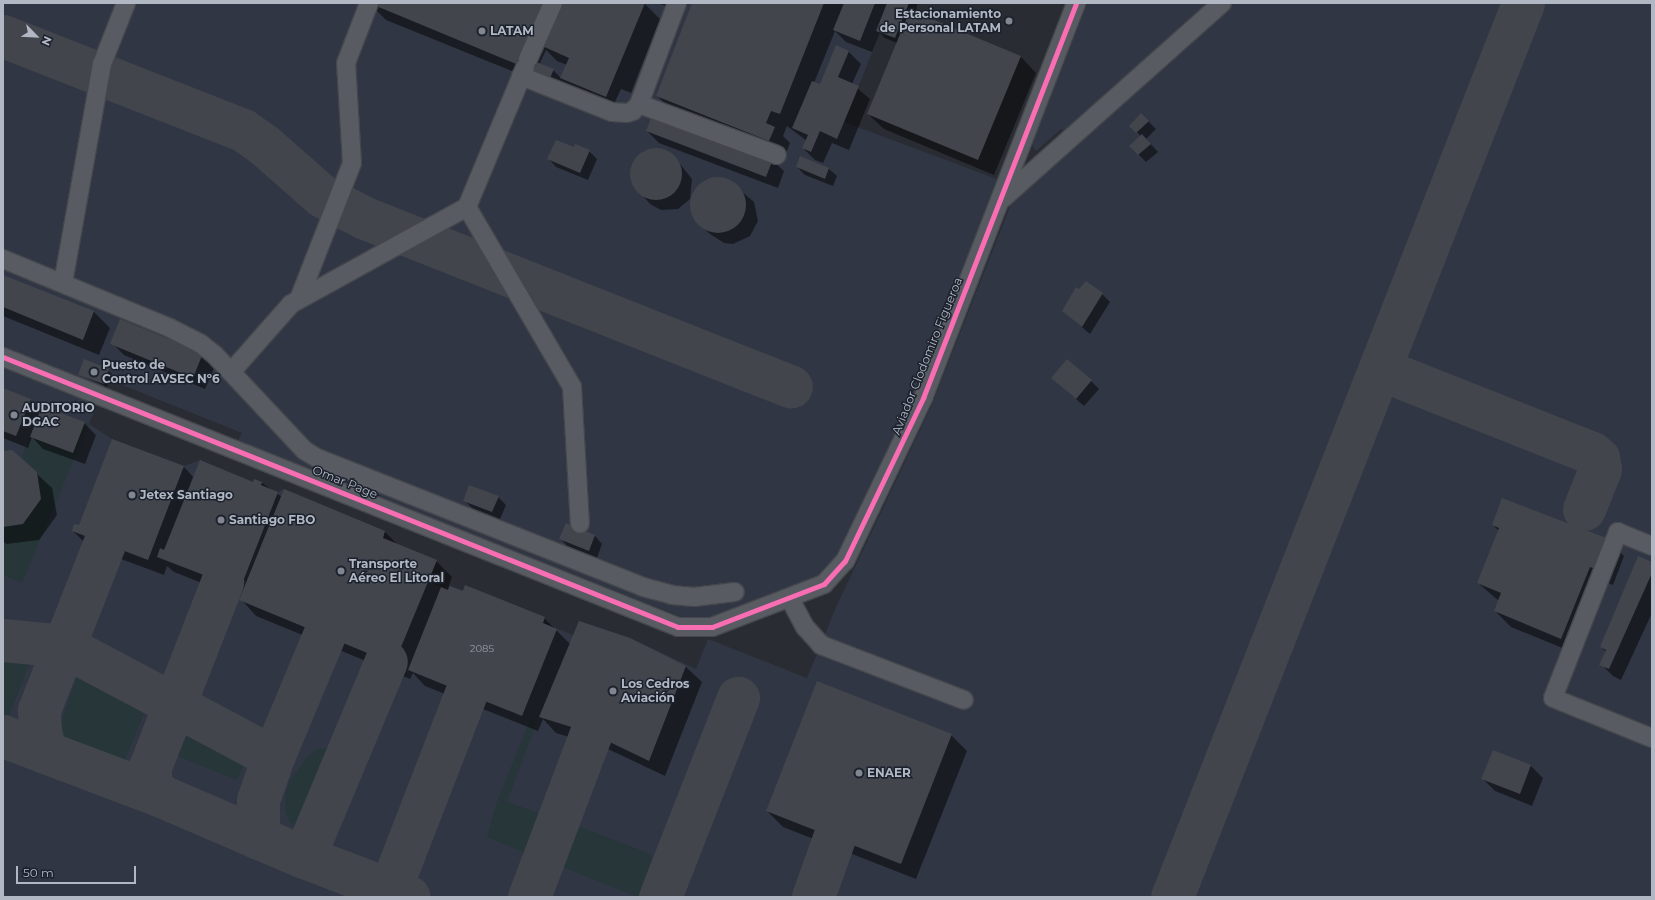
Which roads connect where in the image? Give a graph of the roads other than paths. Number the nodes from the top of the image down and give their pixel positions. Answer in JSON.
{"nodes":[{"id":1,"x":126,"y":3,"type":"edge"},
{"id":2,"x":369,"y":3,"type":"edge"},
{"id":3,"x":553,"y":3,"type":"edge"},
{"id":4,"x":1076,"y":3,"type":"edge"},
{"id":5,"x":1222,"y":3,"type":"edge"},
{"id":6,"x":673,"y":4,"type":"edge"},
{"id":7,"x":525,"y":68,"type":"junction"},
{"id":8,"x":639,"y":104,"type":"junction"},
{"id":9,"x":777,"y":155,"type":"dead end"},
{"id":10,"x":999,"y":202,"type":"junction"},
{"id":11,"x":467,"y":207,"type":"junction"},
{"id":12,"x":3,"y":259,"type":"edge"},
{"id":13,"x":63,"y":283,"type":"junction"},
{"id":14,"x":299,"y":299,"type":"junction"},
{"id":15,"x":3,"y":357,"type":"edge"},
{"id":16,"x":232,"y":371,"type":"junction"},
{"id":17,"x":580,"y":524,"type":"dead end"},
{"id":18,"x":1652,"y":546,"type":"edge"},
{"id":19,"x":735,"y":592,"type":"dead end"},
{"id":20,"x":790,"y":599,"type":"junction"},
{"id":21,"x":678,"y":628,"type":"joint"},
{"id":22,"x":964,"y":700,"type":"dead end"},
{"id":23,"x":1652,"y":738,"type":"edge"}],
"edges":[{"from":1,"to":13,"type":"street"},
{"from":2,"to":14,"type":"street"},
{"from":3,"to":7,"type":"street"},
{"from":4,"to":10,"type":"street","name":"Aviador Clodomiro Figueroa"},
{"from":5,"to":10,"type":"street"},
{"from":6,"to":8,"type":"street"},
{"from":7,"to":8,"type":"street"},
{"from":7,"to":11,"type":"street"},
{"from":8,"to":9,"type":"street"},
{"from":10,"to":20,"type":"street","name":"Aviador Clodomiro Figueroa"},
{"from":11,"to":14,"type":"street"},
{"from":11,"to":17,"type":"street"},
{"from":12,"to":13,"type":"street"},
{"from":13,"to":16,"type":"street"},
{"from":14,"to":16,"type":"street"},
{"from":15,"to":21,"type":"street","name":"Omar Page"},
{"from":16,"to":19,"type":"street"},
{"from":18,"to":23,"type":"street"},
{"from":20,"to":21,"type":"street","name":"Aviador Clodomiro Figueroa"},
{"from":20,"to":22,"type":"street"}]}
